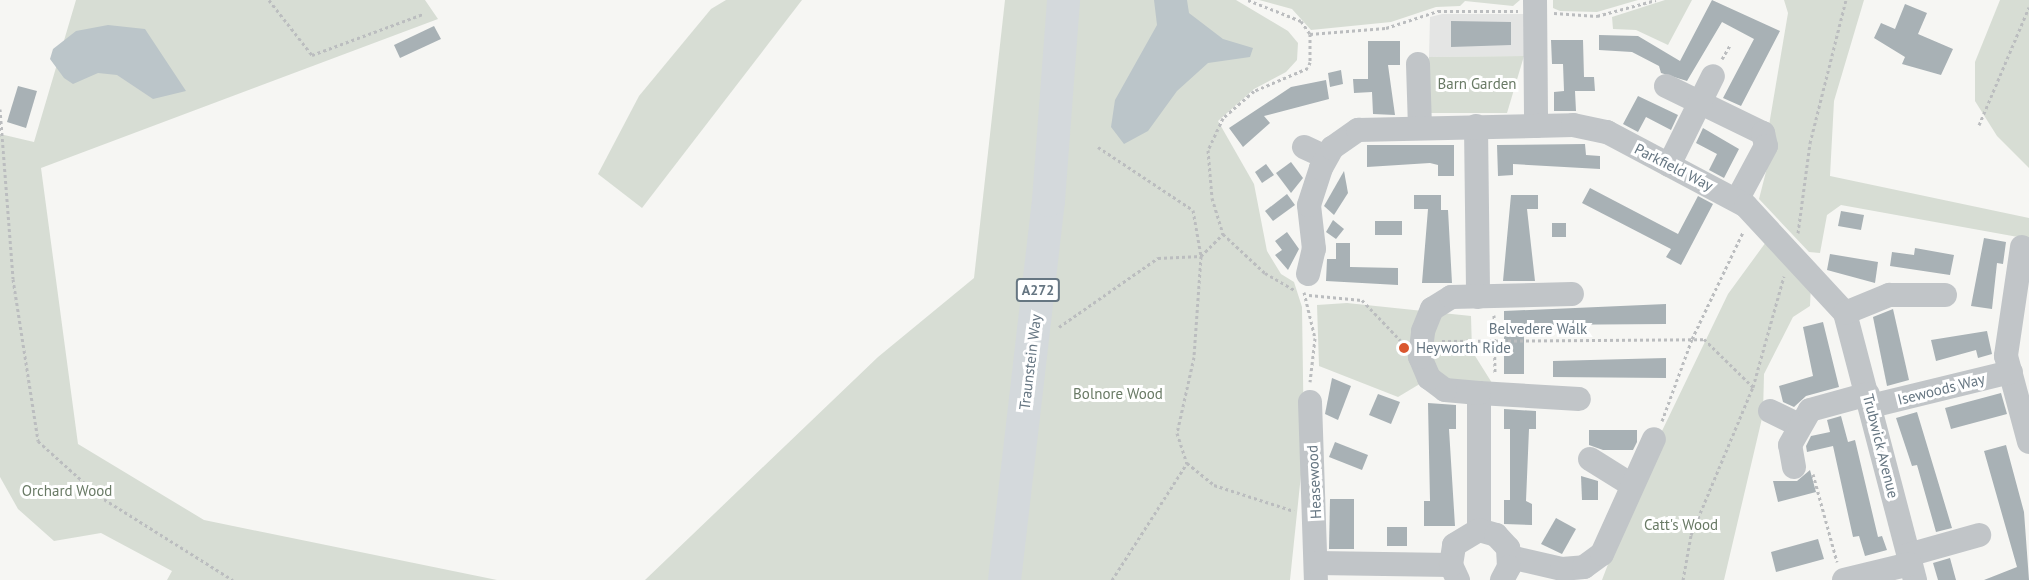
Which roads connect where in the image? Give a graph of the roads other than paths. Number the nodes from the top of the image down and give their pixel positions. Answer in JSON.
{"nodes":[{"id":1,"x":1063,"y":0,"type":"edge"},
{"id":2,"x":1537,"y":8,"type":"edge"},
{"id":3,"x":1418,"y":64,"type":"dead end"},
{"id":4,"x":1713,"y":76,"type":"dead end"},
{"id":5,"x":1666,"y":86,"type":"dead end"},
{"id":6,"x":1699,"y":103,"type":"junction"},
{"id":7,"x":1420,"y":126,"type":"junction"},
{"id":8,"x":1476,"y":126,"type":"junction"},
{"id":9,"x":1536,"y":126,"type":"junction"},
{"id":10,"x":1669,"y":165,"type":"junction"},
{"id":11,"x":1745,"y":206,"type":"junction"},
{"id":12,"x":2022,"y":247,"type":"dead end"},
{"id":13,"x":1792,"y":254,"type":"joint"},
{"id":14,"x":1306,"y":284,"type":"road end"},
{"id":15,"x":1572,"y":294,"type":"dead end"},
{"id":16,"x":1487,"y":296,"type":"junction"},
{"id":17,"x":1945,"y":296,"type":"dead end"},
{"id":18,"x":1845,"y":313,"type":"junction"},
{"id":19,"x":2011,"y":372,"type":"junction"},
{"id":20,"x":1487,"y":393,"type":"junction"},
{"id":21,"x":2023,"y":396,"type":"edge"},
{"id":22,"x":1579,"y":399,"type":"dead end"},
{"id":23,"x":1870,"y":400,"type":"junction"},
{"id":24,"x":1311,"y":402,"type":"road end"},
{"id":25,"x":1770,"y":411,"type":"dead end"},
{"id":26,"x":1797,"y":424,"type":"junction"},
{"id":27,"x":1654,"y":439,"type":"road end"},
{"id":28,"x":2029,"y":442,"type":"edge"},
{"id":29,"x":1590,"y":459,"type":"dead end"},
{"id":30,"x":1793,"y":463,"type":"road end"},
{"id":31,"x":1630,"y":484,"type":"junction"},
{"id":32,"x":1479,"y":530,"type":"junction"},
{"id":33,"x":1979,"y":535,"type":"dead end"},
{"id":34,"x":1510,"y":557,"type":"junction"},
{"id":35,"x":1911,"y":566,"type":"edge"},
{"id":36,"x":1316,"y":571,"type":"edge"},
{"id":37,"x":1454,"y":572,"type":"edge"},
{"id":38,"x":1841,"y":575,"type":"edge"},
{"id":39,"x":1004,"y":580,"type":"edge"},
{"id":40,"x":1502,"y":580,"type":"edge"}],
"edges":[{"from":1,"to":39,"type":"highway","name":"Traunstein Way","number":"A272"},
{"from":2,"to":9,"type":"street"},
{"from":3,"to":7,"type":"street"},
{"from":4,"to":6,"type":"street"},
{"from":5,"to":6,"type":"street"},
{"from":6,"to":10,"type":"street"},
{"from":6,"to":11,"type":"street"},
{"from":7,"to":8,"type":"street","name":"Parkfield Way"},
{"from":7,"to":14,"type":"street","name":"Parkfield Way"},
{"from":8,"to":9,"type":"street","name":"Parkfield Way"},
{"from":8,"to":16,"type":"street"},
{"from":9,"to":10,"type":"street","name":"Parkfield Way"},
{"from":10,"to":11,"type":"street","name":"Parkfield Way"},
{"from":11,"to":13,"type":"street","name":"Parkfield Way"},
{"from":12,"to":19,"type":"street"},
{"from":13,"to":18,"type":"street","name":"Trubwick Avenue"},
{"from":15,"to":16,"type":"street"},
{"from":16,"to":20,"type":"street"},
{"from":17,"to":18,"type":"street"},
{"from":18,"to":23,"type":"street","name":"Trubwick Avenue"},
{"from":19,"to":21,"type":"street"},
{"from":19,"to":23,"type":"street","name":"Isewoods Way"},
{"from":20,"to":22,"type":"street"},
{"from":20,"to":32,"type":"street"},
{"from":21,"to":28,"type":"street"},
{"from":23,"to":26,"type":"street","name":"Isewoods Way"},
{"from":23,"to":35,"type":"street","name":"Trubwick Avenue"},
{"from":24,"to":36,"type":"street","name":"Heasewood"},
{"from":25,"to":26,"type":"street"},
{"from":26,"to":30,"type":"street"},
{"from":27,"to":31,"type":"street"},
{"from":29,"to":31,"type":"street"},
{"from":31,"to":34,"type":"street"},
{"from":32,"to":34,"type":"street"},
{"from":32,"to":37,"type":"street"},
{"from":33,"to":35,"type":"street"},
{"from":34,"to":40,"type":"street"},
{"from":35,"to":38,"type":"street"},
{"from":36,"to":37,"type":"street","name":"Heasewood"}]}
